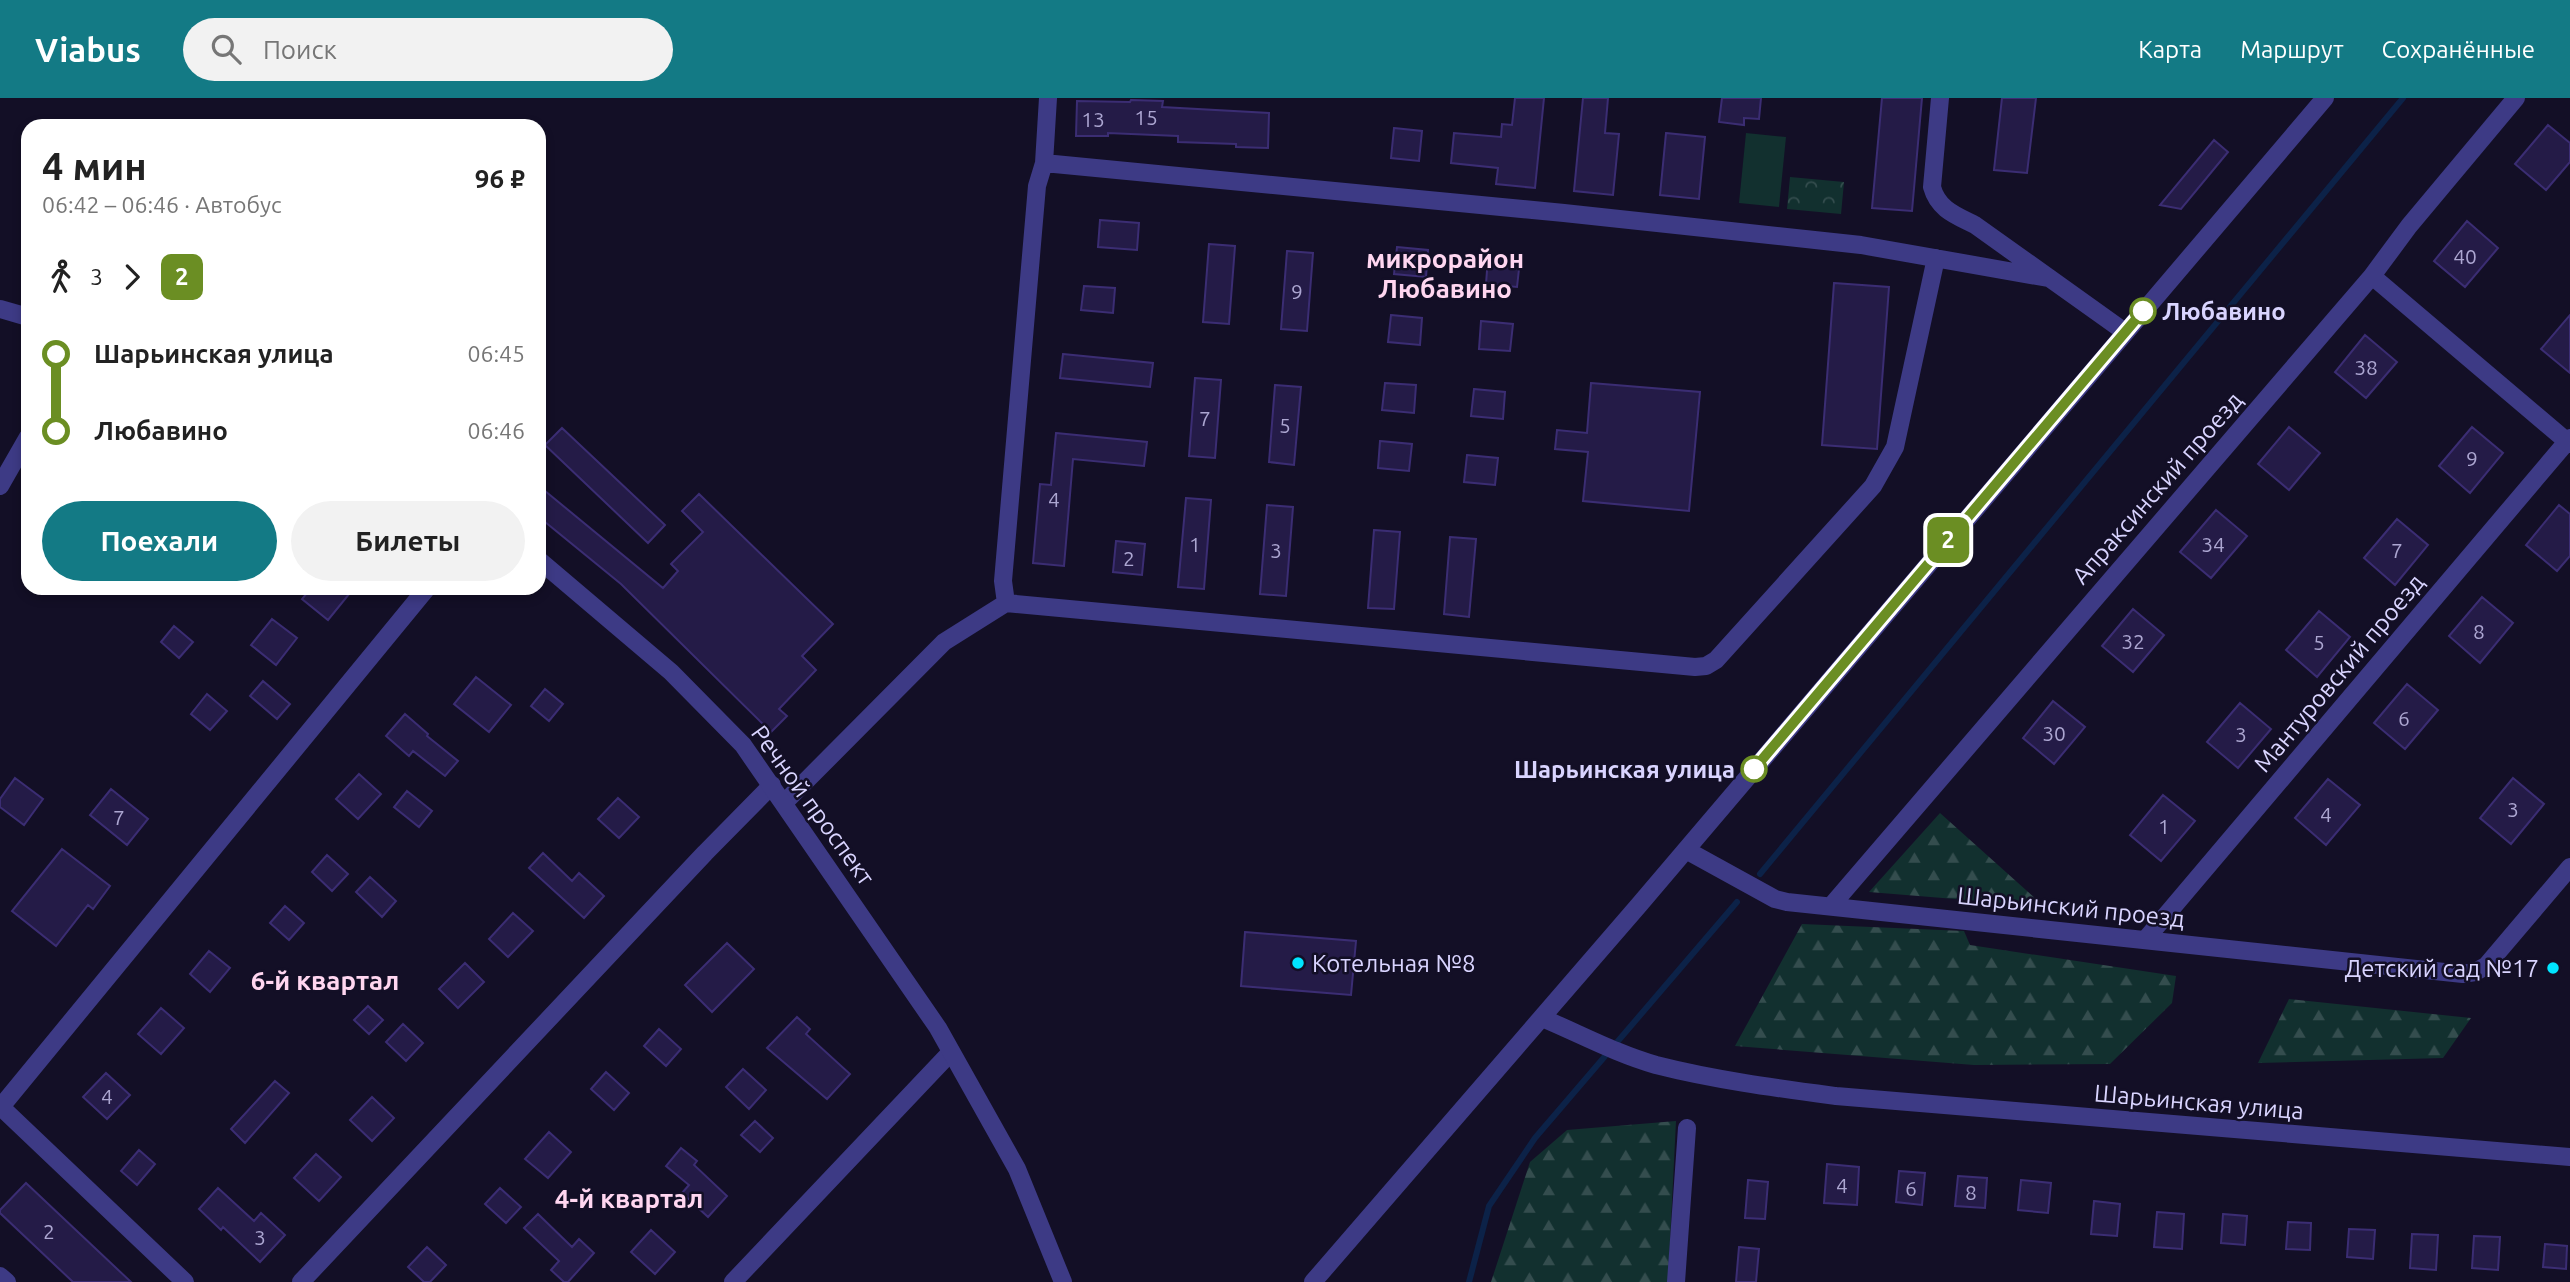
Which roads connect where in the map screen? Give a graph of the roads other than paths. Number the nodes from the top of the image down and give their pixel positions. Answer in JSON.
{"nodes":[{"id":1,"x":1048,"y":98,"type":"edge"},
{"id":2,"x":1940,"y":98,"type":"edge"},
{"id":3,"x":2325,"y":98,"type":"edge"},
{"id":4,"x":2516,"y":98,"type":"edge"},
{"id":5,"x":1044,"y":163,"type":"junction"},
{"id":6,"x":1936,"y":258,"type":"junction"},
{"id":7,"x":2372,"y":276,"type":"junction"},
{"id":8,"x":2048,"y":278,"type":"junction"},
{"id":9,"x":0,"y":309,"type":"edge"},
{"id":10,"x":21,"y":315,"type":"edge"},
{"id":11,"x":2125,"y":332,"type":"junction"},
{"id":12,"x":2569,"y":442,"type":"edge"},
{"id":13,"x":21,"y":449,"type":"edge"},
{"id":14,"x":0,"y":486,"type":"edge"},
{"id":15,"x":546,"y":566,"type":"edge"},
{"id":16,"x":420,"y":595,"type":"edge"},
{"id":17,"x":1006,"y":603,"type":"junction"},
{"id":18,"x":772,"y":785,"type":"junction"},
{"id":19,"x":784,"y":803,"type":"junction"},
{"id":20,"x":1686,"y":850,"type":"junction"},
{"id":21,"x":2570,"y":867,"type":"edge"},
{"id":22,"x":1830,"y":906,"type":"junction"},
{"id":23,"x":2145,"y":940,"type":"junction"},
{"id":24,"x":1542,"y":1018,"type":"junction"},
{"id":25,"x":951,"y":1052,"type":"junction"},
{"id":26,"x":0,"y":1108,"type":"edge"},
{"id":27,"x":1687,"y":1128,"type":"dead end"},
{"id":28,"x":2570,"y":1157,"type":"edge"},
{"id":29,"x":0,"y":1276,"type":"edge"},
{"id":30,"x":7,"y":1282,"type":"edge"},
{"id":31,"x":185,"y":1282,"type":"edge"},
{"id":32,"x":301,"y":1282,"type":"edge"},
{"id":33,"x":733,"y":1282,"type":"edge"},
{"id":34,"x":1063,"y":1282,"type":"edge"},
{"id":35,"x":1313,"y":1282,"type":"edge"},
{"id":36,"x":1676,"y":1282,"type":"edge"}],
"edges":[{"from":1,"to":5,"type":"street"},
{"from":2,"to":8,"type":"street"},
{"from":3,"to":11,"type":"street"},
{"from":4,"to":7,"type":"street","name":"Апраксинский проезд"},
{"from":5,"to":6,"type":"street"},
{"from":5,"to":17,"type":"street"},
{"from":6,"to":8,"type":"street"},
{"from":6,"to":17,"type":"street"},
{"from":7,"to":12,"type":"street"},
{"from":7,"to":22,"type":"street","name":"Апраксинский проезд"},
{"from":8,"to":11,"type":"street"},
{"from":9,"to":10,"type":"street"},
{"from":11,"to":20,"type":"street"},
{"from":12,"to":23,"type":"street","name":"Мантуровский проезд"},
{"from":13,"to":14,"type":"street"},
{"from":15,"to":18,"type":"street","name":"Речной проспект"},
{"from":16,"to":26,"type":"street"},
{"from":17,"to":19,"type":"street"},
{"from":18,"to":19,"type":"street","name":"Речной проспект"},
{"from":18,"to":32,"type":"street"},
{"from":19,"to":25,"type":"street","name":"Речной проспект"},
{"from":20,"to":22,"type":"street","name":"Шарьинский проезд"},
{"from":20,"to":24,"type":"street"},
{"from":21,"to":23,"type":"street","name":"Шарьинский проезд"},
{"from":22,"to":23,"type":"street","name":"Шарьинский проезд"},
{"from":24,"to":28,"type":"street","name":"Шарьинская улица"},
{"from":24,"to":35,"type":"street"},
{"from":25,"to":33,"type":"street"},
{"from":25,"to":34,"type":"street","name":"Речной проспект"},
{"from":26,"to":31,"type":"street"},
{"from":27,"to":36,"type":"street"},
{"from":29,"to":30,"type":"street"}]}
